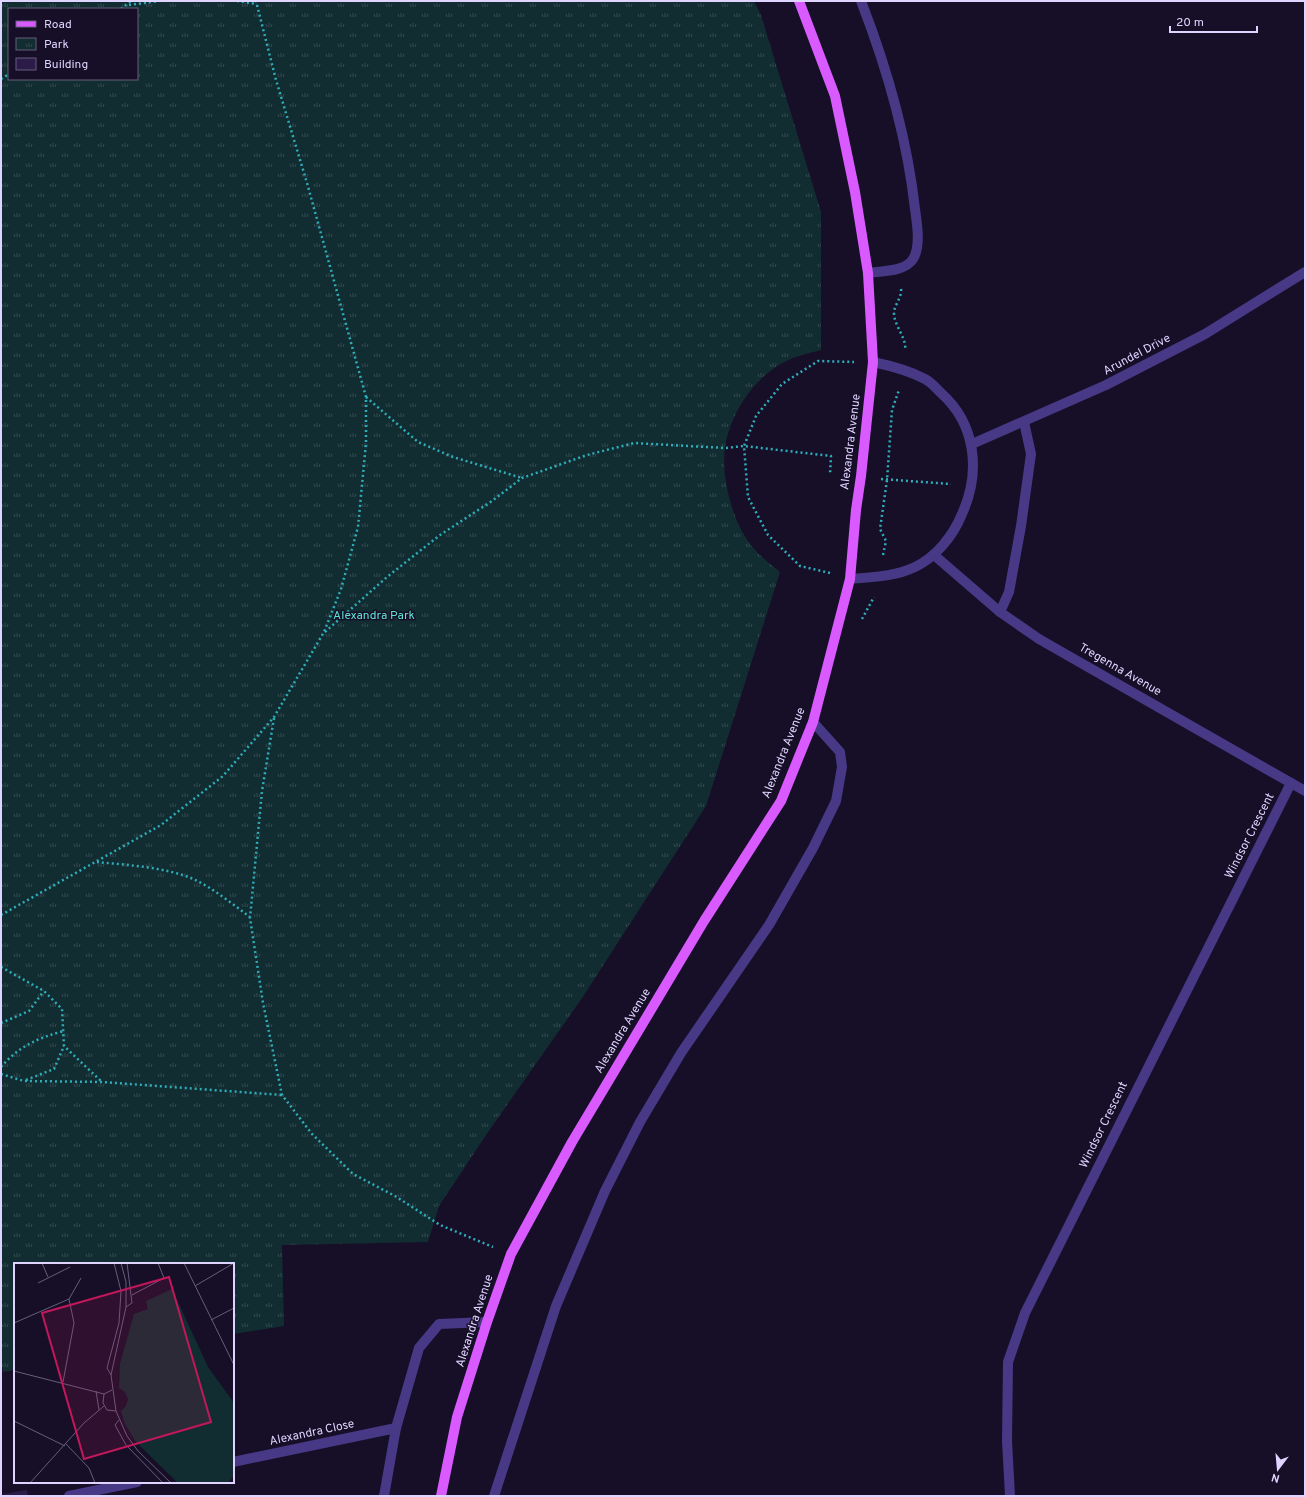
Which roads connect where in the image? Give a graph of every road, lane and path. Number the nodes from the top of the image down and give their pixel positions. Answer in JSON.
{"nodes":[{"id":1,"x":131,"y":1,"type":"edge"},
{"id":2,"x":159,"y":1,"type":"edge"},
{"id":3,"x":237,"y":1,"type":"edge"},
{"id":4,"x":800,"y":1,"type":"edge"},
{"id":5,"x":861,"y":1,"type":"edge"},
{"id":6,"x":257,"y":3,"type":"edge"},
{"id":7,"x":129,"y":5,"type":"junction"},
{"id":8,"x":124,"y":8,"type":"edge"},
{"id":9,"x":901,"y":268,"type":"junction"},
{"id":10,"x":1305,"y":272,"type":"edge"},
{"id":11,"x":868,"y":273,"type":"junction"},
{"id":12,"x":904,"y":352,"type":"dead end"},
{"id":13,"x":873,"y":362,"type":"junction"},
{"id":14,"x":900,"y":384,"type":"dead end"},
{"id":15,"x":366,"y":397,"type":"junction"},
{"id":16,"x":1024,"y":422,"type":"junction"},
{"id":17,"x":972,"y":444,"type":"junction"},
{"id":18,"x":744,"y":446,"type":"junction"},
{"id":19,"x":830,"y":474,"type":"dead end"},
{"id":20,"x":522,"y":478,"type":"junction"},
{"id":21,"x":881,"y":479,"type":"dead end"},
{"id":22,"x":886,"y":480,"type":"junction"},
{"id":23,"x":972,"y":486,"type":"junction"},
{"id":24,"x":934,"y":555,"type":"junction"},
{"id":25,"x":882,"y":561,"type":"dead end"},
{"id":26,"x":850,"y":578,"type":"junction"},
{"id":27,"x":875,"y":592,"type":"dead end"},
{"id":28,"x":1000,"y":612,"type":"junction"},
{"id":29,"x":861,"y":624,"type":"dead end"},
{"id":30,"x":324,"y":632,"type":"junction"},
{"id":31,"x":274,"y":717,"type":"junction"},
{"id":32,"x":813,"y":722,"type":"junction"},
{"id":33,"x":1291,"y":783,"type":"junction"},
{"id":34,"x":1305,"y":791,"type":"edge"},
{"id":35,"x":97,"y":862,"type":"junction"},
{"id":36,"x":1,"y":915,"type":"edge"},
{"id":37,"x":250,"y":918,"type":"junction"},
{"id":38,"x":1,"y":967,"type":"edge"},
{"id":39,"x":44,"y":991,"type":"junction"},
{"id":40,"x":1,"y":1023,"type":"edge"},
{"id":41,"x":64,"y":1031,"type":"junction"},
{"id":42,"x":64,"y":1046,"type":"junction"},
{"id":43,"x":1,"y":1066,"type":"edge"},
{"id":44,"x":1,"y":1074,"type":"edge"},
{"id":45,"x":24,"y":1080,"type":"junction"},
{"id":46,"x":102,"y":1082,"type":"junction"},
{"id":47,"x":282,"y":1095,"type":"junction"},
{"id":48,"x":511,"y":1254,"type":"junction"},
{"id":49,"x":487,"y":1322,"type":"junction"},
{"id":50,"x":396,"y":1428,"type":"junction"},
{"id":51,"x":234,"y":1462,"type":"edge"},
{"id":52,"x":132,"y":1483,"type":"edge"},
{"id":53,"x":69,"y":1496,"type":"edge"},
{"id":54,"x":384,"y":1496,"type":"edge"},
{"id":55,"x":441,"y":1496,"type":"edge"},
{"id":56,"x":494,"y":1496,"type":"edge"},
{"id":57,"x":1010,"y":1496,"type":"edge"}],
"edges":[{"from":1,"to":7,"type":"path"},
{"from":2,"to":7,"type":"path"},
{"from":3,"to":6,"type":"path"},
{"from":4,"to":11,"type":"main road","name":"Alexandra Avenue"},
{"from":5,"to":9,"type":"street"},
{"from":6,"to":15,"type":"path"},
{"from":7,"to":8,"type":"path"},
{"from":9,"to":11,"type":"street"},
{"from":9,"to":12,"type":"path"},
{"from":10,"to":16,"type":"street","name":"Arundel Drive"},
{"from":11,"to":13,"type":"main road","name":"Alexandra Avenue"},
{"from":13,"to":17,"type":"street"},
{"from":13,"to":18,"type":"path"},
{"from":13,"to":26,"type":"main road","name":"Alexandra Avenue"},
{"from":14,"to":22,"type":"path"},
{"from":15,"to":20,"type":"path"},
{"from":15,"to":30,"type":"path"},
{"from":16,"to":17,"type":"street","name":"Arundel Drive"},
{"from":16,"to":28,"type":"street"},
{"from":17,"to":23,"type":"street"},
{"from":18,"to":19,"type":"path"},
{"from":18,"to":20,"type":"path"},
{"from":18,"to":26,"type":"path"},
{"from":20,"to":30,"type":"path"},
{"from":21,"to":22,"type":"path"},
{"from":22,"to":23,"type":"path"},
{"from":22,"to":25,"type":"path"},
{"from":23,"to":24,"type":"street"},
{"from":24,"to":26,"type":"street"},
{"from":24,"to":28,"type":"street","name":"Tregenna Avenue"},
{"from":26,"to":32,"type":"main road","name":"Alexandra Avenue"},
{"from":27,"to":29,"type":"path"},
{"from":28,"to":33,"type":"street","name":"Tregenna Avenue"},
{"from":30,"to":31,"type":"path"},
{"from":31,"to":35,"type":"path"},
{"from":31,"to":37,"type":"path"},
{"from":32,"to":48,"type":"main road","name":"Alexandra Avenue"},
{"from":32,"to":56,"type":"street"},
{"from":33,"to":34,"type":"street","name":"Tregenna Avenue"},
{"from":33,"to":57,"type":"street","name":"Windsor Crescent"},
{"from":35,"to":36,"type":"path"},
{"from":35,"to":37,"type":"path"},
{"from":37,"to":47,"type":"path"},
{"from":38,"to":39,"type":"path"},
{"from":39,"to":40,"type":"path"},
{"from":39,"to":41,"type":"path"},
{"from":41,"to":42,"type":"path"},
{"from":41,"to":43,"type":"path"},
{"from":42,"to":45,"type":"path"},
{"from":42,"to":46,"type":"path"},
{"from":44,"to":45,"type":"path"},
{"from":45,"to":46,"type":"path"},
{"from":46,"to":47,"type":"path"},
{"from":47,"to":48,"type":"path"},
{"from":48,"to":49,"type":"main road","name":"Alexandra Avenue"},
{"from":49,"to":50,"type":"street"},
{"from":49,"to":55,"type":"main road","name":"Alexandra Avenue"},
{"from":50,"to":51,"type":"street","name":"Alexandra Close"},
{"from":50,"to":54,"type":"street"},
{"from":52,"to":53,"type":"street"}]}
